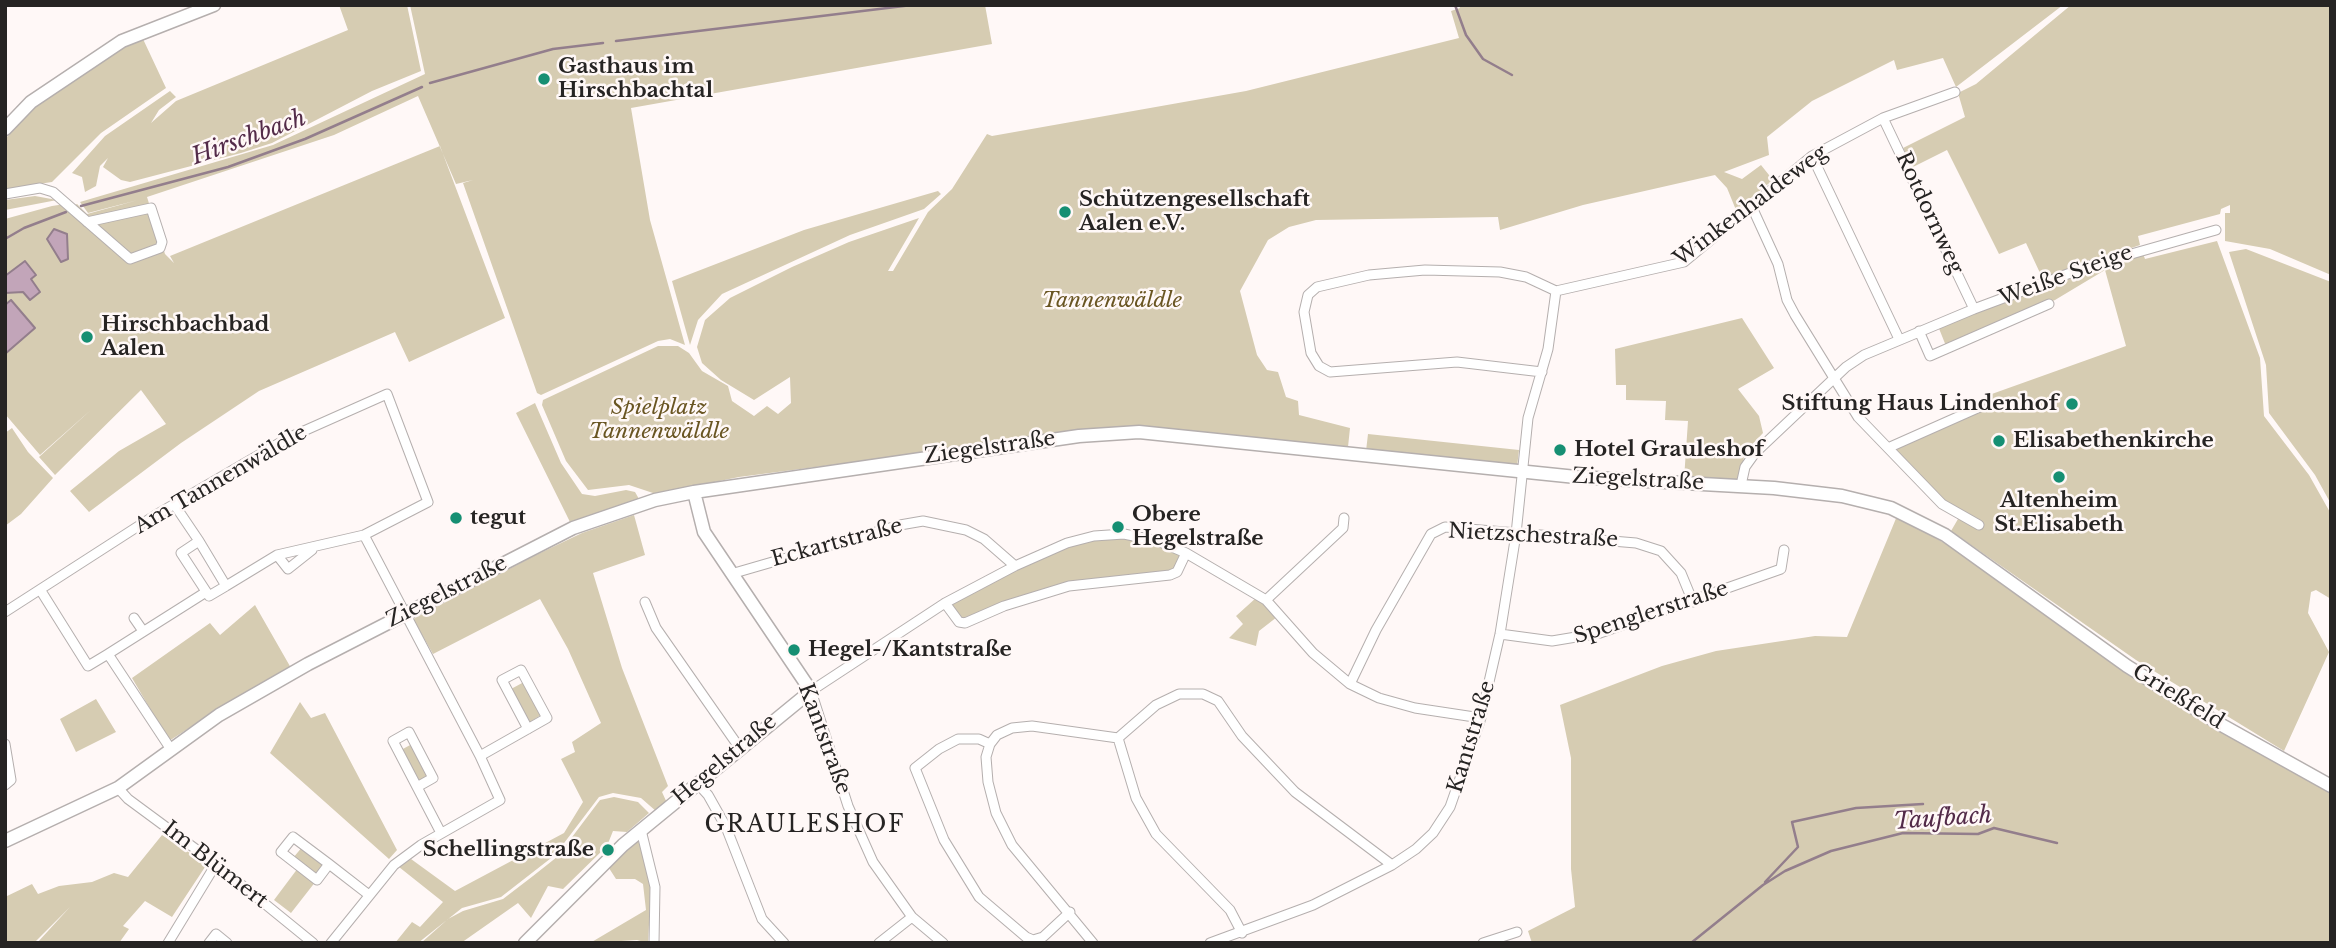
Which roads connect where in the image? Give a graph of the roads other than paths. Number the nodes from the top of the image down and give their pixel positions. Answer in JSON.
{"nodes":[{"id":1,"x":215,"y":5,"type":"edge"},
{"id":2,"x":1955,"y":92,"type":"dead end"},
{"id":3,"x":1883,"y":118,"type":"junction"},
{"id":4,"x":5,"y":129,"type":"edge"},
{"id":5,"x":1812,"y":156,"type":"junction"},
{"id":6,"x":5,"y":194,"type":"edge"},
{"id":7,"x":1751,"y":205,"type":"junction"},
{"id":8,"x":88,"y":222,"type":"junction"},
{"id":9,"x":2216,"y":230,"type":"dead end"},
{"id":10,"x":1556,"y":291,"type":"junction"},
{"id":11,"x":2049,"y":304,"type":"dead end"},
{"id":12,"x":1974,"y":309,"type":"junction"},
{"id":13,"x":1919,"y":331,"type":"junction"},
{"id":14,"x":1899,"y":339,"type":"junction"},
{"id":15,"x":1542,"y":372,"type":"junction"},
{"id":16,"x":1834,"y":382,"type":"junction"},
{"id":17,"x":1980,"y":407,"type":"dead end"},
{"id":18,"x":1890,"y":447,"type":"junction"},
{"id":19,"x":1520,"y":471,"type":"junction"},
{"id":20,"x":1741,"y":485,"type":"junction"},
{"id":21,"x":694,"y":492,"type":"junction"},
{"id":22,"x":174,"y":504,"type":"junction"},
{"id":23,"x":1344,"y":518,"type":"dead end"},
{"id":24,"x":1979,"y":525,"type":"dead end"},
{"id":25,"x":1516,"y":534,"type":"junction"},
{"id":26,"x":363,"y":535,"type":"junction"},
{"id":27,"x":199,"y":541,"type":"junction"},
{"id":28,"x":316,"y":547,"type":"junction"},
{"id":29,"x":1784,"y":550,"type":"dead end"},
{"id":30,"x":1186,"y":553,"type":"junction"},
{"id":31,"x":277,"y":555,"type":"junction"},
{"id":32,"x":1014,"y":566,"type":"junction"},
{"id":33,"x":731,"y":574,"type":"junction"},
{"id":34,"x":226,"y":586,"type":"junction"},
{"id":35,"x":41,"y":592,"type":"junction"},
{"id":36,"x":206,"y":592,"type":"junction"},
{"id":37,"x":2034,"y":597,"type":"joint"},
{"id":38,"x":1266,"y":600,"type":"junction"},
{"id":39,"x":645,"y":602,"type":"dead end"},
{"id":40,"x":1693,"y":602,"type":"junction"},
{"id":41,"x":945,"y":603,"type":"junction"},
{"id":42,"x":5,"y":612,"type":"edge"},
{"id":43,"x":403,"y":614,"type":"junction"},
{"id":44,"x":134,"y":618,"type":"dead end"},
{"id":45,"x":143,"y":631,"type":"junction"},
{"id":46,"x":1500,"y":634,"type":"junction"},
{"id":47,"x":108,"y":654,"type":"junction"},
{"id":48,"x":1350,"y":684,"type":"junction"},
{"id":49,"x":811,"y":691,"type":"junction"},
{"id":50,"x":1481,"y":718,"type":"junction"},
{"id":51,"x":528,"y":729,"type":"junction"},
{"id":52,"x":1118,"y":738,"type":"junction"},
{"id":53,"x":5,"y":744,"type":"edge"},
{"id":54,"x":989,"y":744,"type":"junction"},
{"id":55,"x":739,"y":747,"type":"junction"},
{"id":56,"x":170,"y":748,"type":"junction"},
{"id":57,"x":480,"y":756,"type":"junction"},
{"id":58,"x":698,"y":784,"type":"junction"},
{"id":59,"x":5,"y":785,"type":"edge"},
{"id":60,"x":2331,"y":786,"type":"edge"},
{"id":61,"x":417,"y":787,"type":"junction"},
{"id":62,"x":118,"y":788,"type":"junction"},
{"id":63,"x":641,"y":830,"type":"junction"},
{"id":64,"x":441,"y":833,"type":"junction"},
{"id":65,"x":5,"y":841,"type":"edge"},
{"id":66,"x":216,"y":864,"type":"junction"},
{"id":67,"x":329,"y":864,"type":"junction"},
{"id":68,"x":1392,"y":865,"type":"junction"},
{"id":69,"x":369,"y":895,"type":"junction"},
{"id":70,"x":1070,"y":912,"type":"junction"},
{"id":71,"x":912,"y":917,"type":"junction"},
{"id":72,"x":1517,"y":932,"type":"dead end"},
{"id":73,"x":1242,"y":933,"type":"junction"},
{"id":74,"x":168,"y":943,"type":"edge"},
{"id":75,"x":209,"y":943,"type":"edge"},
{"id":76,"x":227,"y":943,"type":"edge"},
{"id":77,"x":313,"y":943,"type":"edge"},
{"id":78,"x":331,"y":943,"type":"edge"},
{"id":79,"x":525,"y":943,"type":"edge"},
{"id":80,"x":653,"y":943,"type":"edge"},
{"id":81,"x":784,"y":943,"type":"edge"},
{"id":82,"x":879,"y":943,"type":"edge"},
{"id":83,"x":943,"y":943,"type":"edge"},
{"id":84,"x":1093,"y":943,"type":"edge"},
{"id":85,"x":1210,"y":943,"type":"edge"},
{"id":86,"x":1483,"y":943,"type":"edge"}],
"edges":[{"from":1,"to":4,"type":"main road"},
{"from":2,"to":3,"type":"street","name":"Winkenhaldeweg"},
{"from":3,"to":5,"type":"street","name":"Winkenhaldeweg"},
{"from":3,"to":12,"type":"street","name":"Rotdornweg"},
{"from":5,"to":7,"type":"street","name":"Winkenhaldeweg"},
{"from":5,"to":14,"type":"street"},
{"from":6,"to":8,"type":"street"},
{"from":7,"to":10,"type":"street","name":"Winkenhaldeweg"},
{"from":7,"to":16,"type":"street"},
{"from":8,"to":8,"type":"street"},
{"from":9,"to":12,"type":"street","name":"Weiße Steige"},
{"from":10,"to":15,"type":"street"},
{"from":10,"to":15,"type":"street"},
{"from":11,"to":13,"type":"street","name":"Weiße Steige"},
{"from":12,"to":13,"type":"street","name":"Weiße Steige"},
{"from":13,"to":14,"type":"street","name":"Weiße Steige"},
{"from":14,"to":16,"type":"street","name":"Weiße Steige"},
{"from":15,"to":19,"type":"street"},
{"from":16,"to":18,"type":"street"},
{"from":16,"to":20,"type":"street","name":"Weiße Steige"},
{"from":17,"to":18,"type":"street"},
{"from":18,"to":24,"type":"street"},
{"from":19,"to":20,"type":"main road","name":"Ziegelstraße"},
{"from":19,"to":21,"type":"main road","name":"Ziegelstraße"},
{"from":19,"to":25,"type":"street","name":"Kantstraße"},
{"from":20,"to":37,"type":"main road","name":"Ziegelstraße"},
{"from":21,"to":33,"type":"main road","name":"Kantstraße"},
{"from":21,"to":43,"type":"main road","name":"Ziegelstraße"},
{"from":22,"to":26,"type":"street","name":"Am Tannenwäldle"},
{"from":22,"to":27,"type":"street"},
{"from":22,"to":35,"type":"street","name":"Am Tannenwäldle"},
{"from":23,"to":38,"type":"street"},
{"from":25,"to":40,"type":"street","name":"Nietzschestraße"},
{"from":25,"to":46,"type":"street","name":"Kantstraße"},
{"from":25,"to":48,"type":"street","name":"Nietzschestraße"},
{"from":26,"to":28,"type":"street"},
{"from":26,"to":43,"type":"street"},
{"from":27,"to":34,"type":"street"},
{"from":27,"to":36,"type":"street"},
{"from":28,"to":31,"type":"street"},
{"from":28,"to":31,"type":"street"},
{"from":29,"to":40,"type":"street","name":"Spenglerstraße"},
{"from":30,"to":32,"type":"street","name":"Hegelstraße"},
{"from":30,"to":38,"type":"street","name":"Hegelstraße"},
{"from":30,"to":41,"type":"street"},
{"from":31,"to":34,"type":"street"},
{"from":32,"to":33,"type":"street","name":"Eckartstraße"},
{"from":32,"to":41,"type":"street","name":"Hegelstraße"},
{"from":33,"to":49,"type":"main road","name":"Kantstraße"},
{"from":34,"to":36,"type":"street"},
{"from":35,"to":42,"type":"street","name":"Am Tannenwäldle"},
{"from":35,"to":47,"type":"street"},
{"from":36,"to":45,"type":"street"},
{"from":37,"to":60,"type":"main road","name":"Grießfeld"},
{"from":38,"to":48,"type":"street","name":"Hegelstraße"},
{"from":39,"to":55,"type":"street"},
{"from":40,"to":46,"type":"street","name":"Spenglerstraße"},
{"from":41,"to":49,"type":"street","name":"Hegelstraße"},
{"from":43,"to":56,"type":"main road","name":"Ziegelstraße"},
{"from":43,"to":57,"type":"street"},
{"from":44,"to":45,"type":"street"},
{"from":45,"to":47,"type":"street"},
{"from":46,"to":50,"type":"street","name":"Kantstraße"},
{"from":47,"to":56,"type":"street"},
{"from":48,"to":50,"type":"street","name":"Hegelstraße"},
{"from":49,"to":55,"type":"main road","name":"Hegelstraße"},
{"from":49,"to":71,"type":"street","name":"Kantstraße"},
{"from":50,"to":68,"type":"street","name":"Kantstraße"},
{"from":51,"to":51,"type":"street"},
{"from":51,"to":57,"type":"street"},
{"from":52,"to":54,"type":"street"},
{"from":52,"to":68,"type":"street"},
{"from":52,"to":73,"type":"street"},
{"from":53,"to":59,"type":"street"},
{"from":54,"to":70,"type":"street"},
{"from":54,"to":70,"type":"street"},
{"from":55,"to":58,"type":"main road","name":"Hegelstraße"},
{"from":56,"to":62,"type":"main road","name":"Ziegelstraße"},
{"from":57,"to":64,"type":"street"},
{"from":58,"to":63,"type":"main road","name":"Hegelstraße"},
{"from":58,"to":81,"type":"street"},
{"from":61,"to":61,"type":"street"},
{"from":61,"to":64,"type":"street"},
{"from":62,"to":65,"type":"main road","name":"Ziegelstraße"},
{"from":62,"to":66,"type":"street","name":"Im Blümert"},
{"from":63,"to":79,"type":"main road","name":"Hegelstraße"},
{"from":63,"to":80,"type":"street"},
{"from":64,"to":69,"type":"street"},
{"from":66,"to":74,"type":"street"},
{"from":66,"to":77,"type":"street","name":"Im Blümert"},
{"from":67,"to":67,"type":"street"},
{"from":67,"to":69,"type":"street"},
{"from":68,"to":73,"type":"street","name":"Kantstraße"},
{"from":69,"to":78,"type":"street"},
{"from":70,"to":84,"type":"street"},
{"from":71,"to":82,"type":"street"},
{"from":71,"to":83,"type":"street","name":"Kantstraße"},
{"from":72,"to":86,"type":"street"},
{"from":73,"to":85,"type":"street","name":"Kantstraße"},
{"from":75,"to":76,"type":"street"}]}
